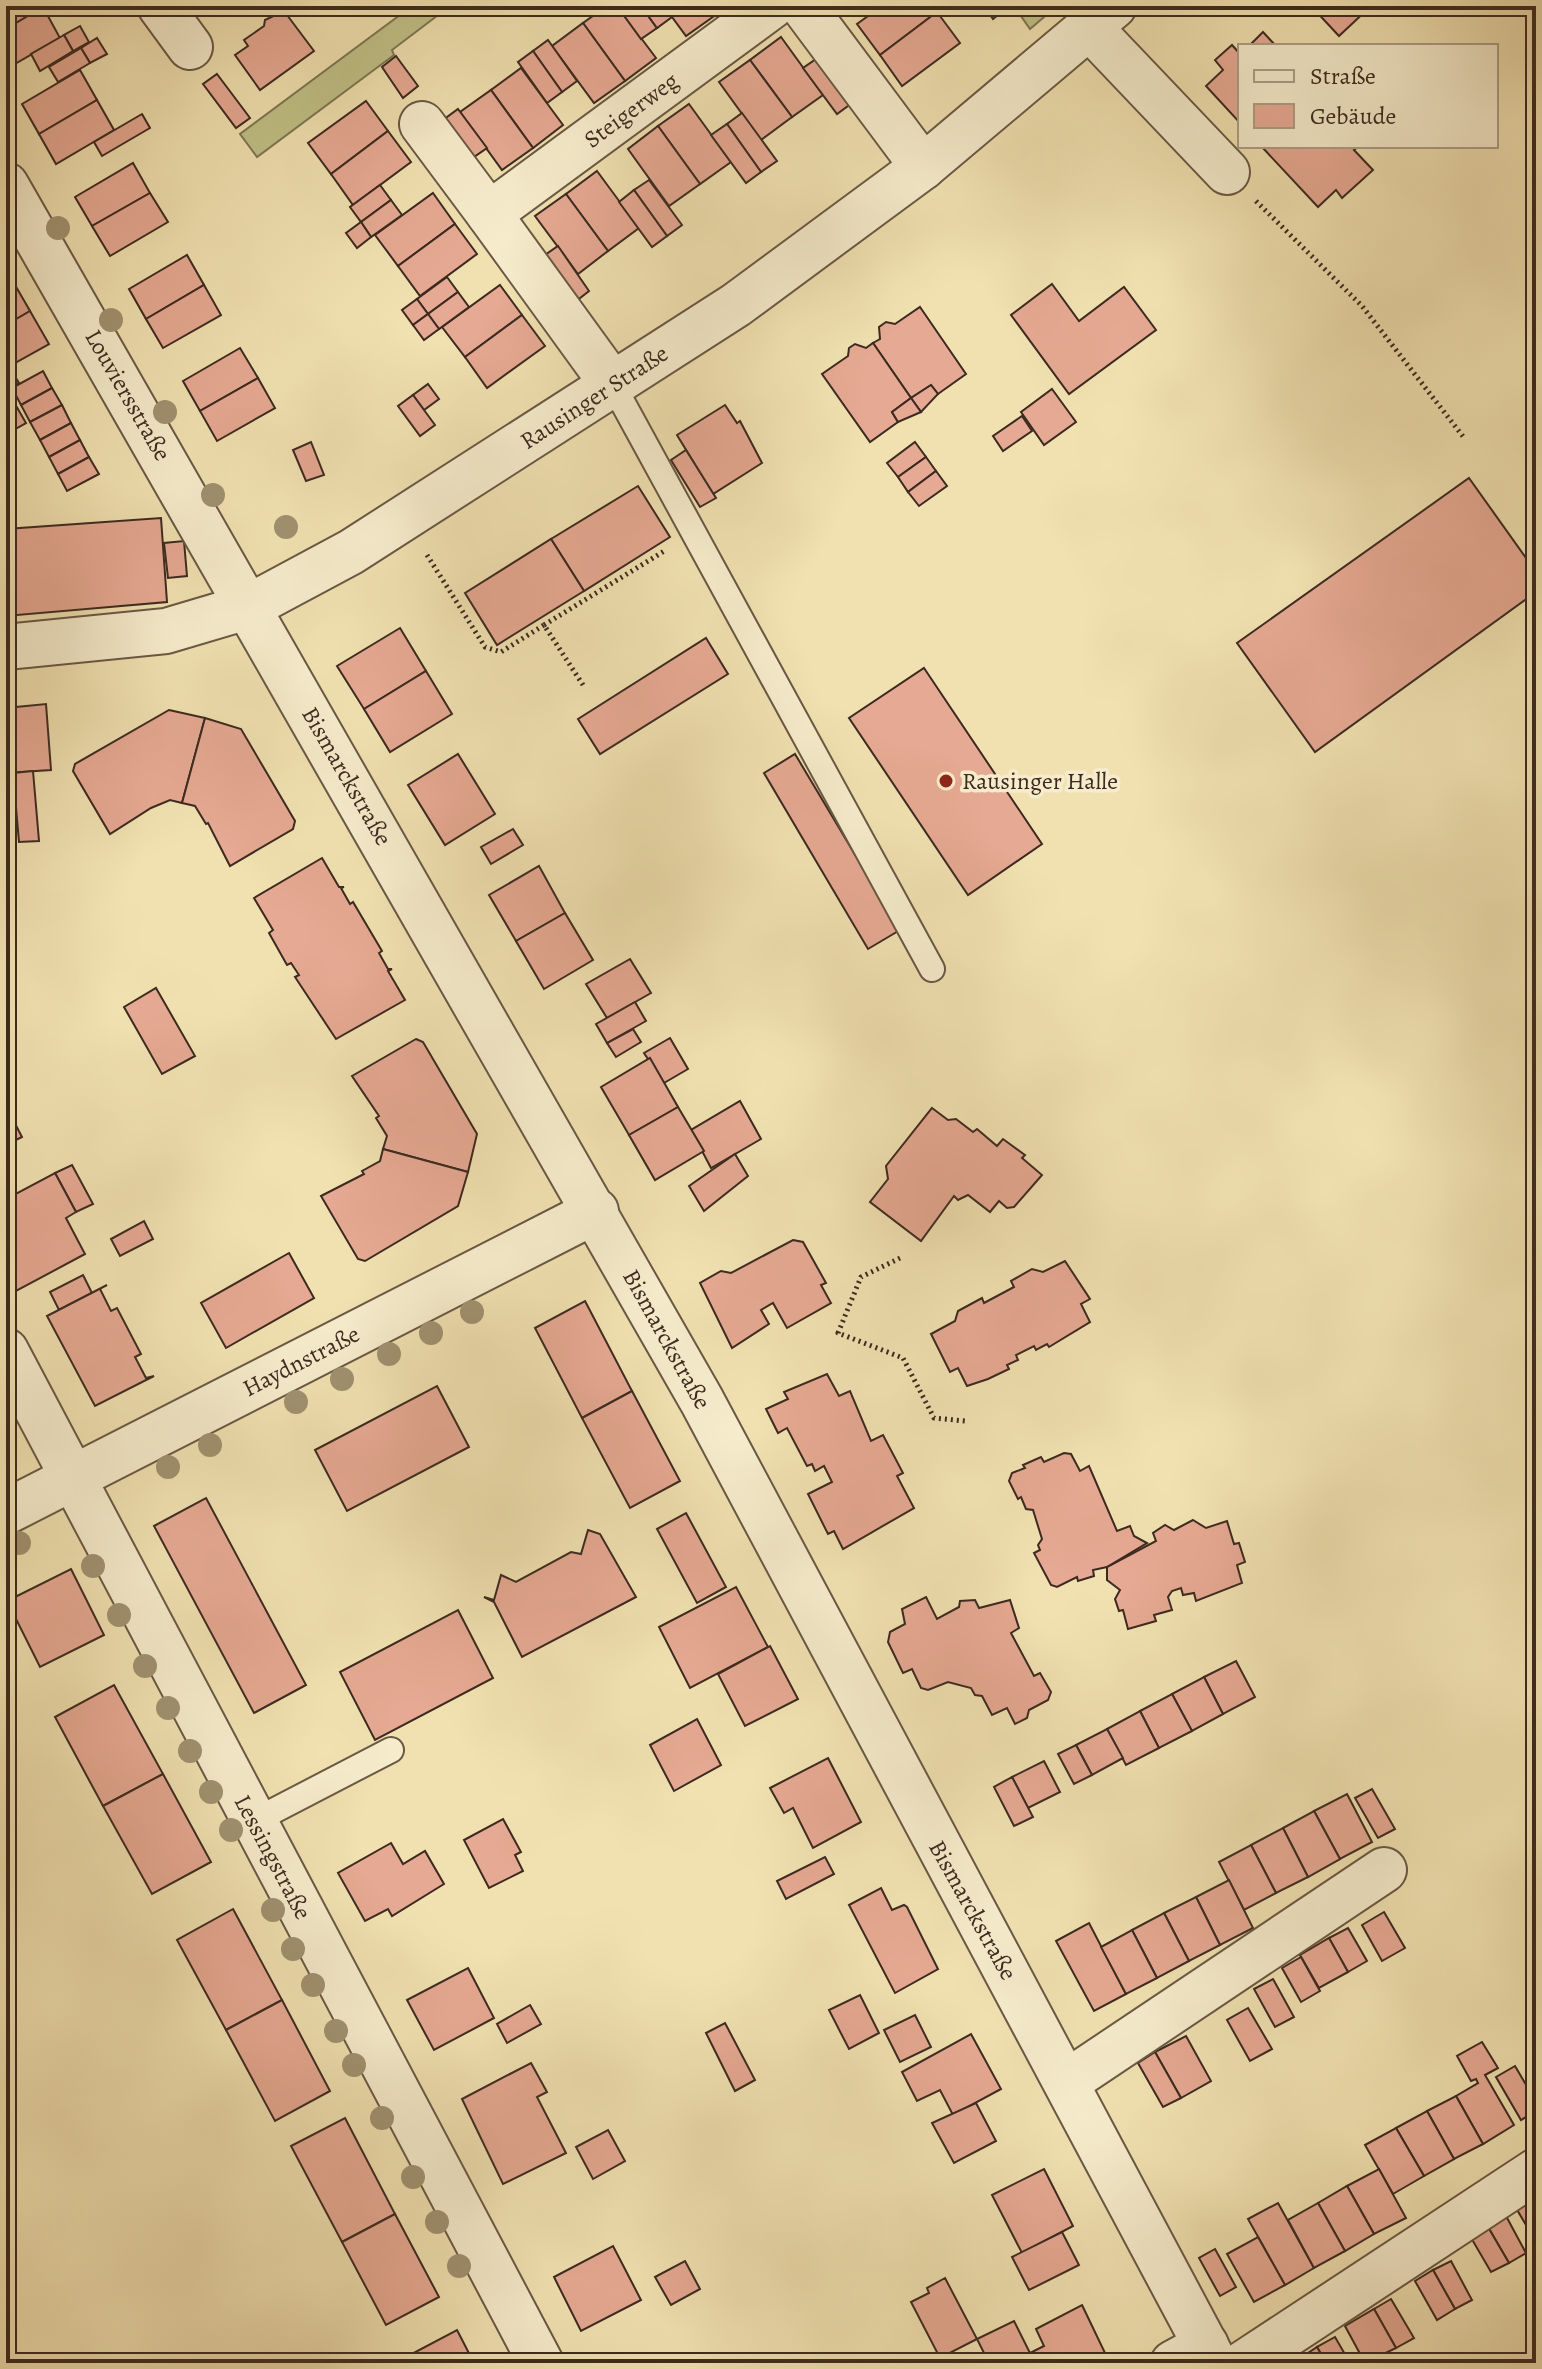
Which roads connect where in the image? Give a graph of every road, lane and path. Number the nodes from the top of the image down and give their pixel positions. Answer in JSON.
{"nodes":[{"id":1,"x":160,"y":6,"type":"edge"},
{"id":2,"x":772,"y":6,"type":"edge"},
{"id":3,"x":803,"y":6,"type":"edge"},
{"id":4,"x":1101,"y":17,"type":"edge"},
{"id":5,"x":190,"y":47,"type":"dead end"},
{"id":6,"x":422,"y":124,"type":"dead end"},
{"id":7,"x":923,"y":167,"type":"junction"},
{"id":8,"x":1227,"y":172,"type":"joint"},
{"id":9,"x":6,"y":185,"type":"edge"},
{"id":10,"x":489,"y":214,"type":"junction"},
{"id":11,"x":613,"y":385,"type":"junction"},
{"id":12,"x":1465,"y":439,"type":"dead end"},
{"id":13,"x":404,"y":518,"type":"junction"},
{"id":14,"x":693,"y":533,"type":"junction"},
{"id":15,"x":250,"y":606,"type":"junction"},
{"id":16,"x":544,"y":625,"type":"junction"},
{"id":17,"x":6,"y":647,"type":"edge"},
{"id":18,"x":583,"y":685,"type":"dead end"},
{"id":19,"x":932,"y":969,"type":"dead end"},
{"id":20,"x":596,"y":1211,"type":"junction"},
{"id":21,"x":900,"y":1258,"type":"dead end"},
{"id":22,"x":6,"y":1351,"type":"edge"},
{"id":23,"x":965,"y":1421,"type":"dead end"},
{"id":24,"x":72,"y":1478,"type":"junction"},
{"id":25,"x":6,"y":1512,"type":"edge"},
{"id":26,"x":391,"y":1750,"type":"dead end"},
{"id":27,"x":254,"y":1821,"type":"junction"},
{"id":28,"x":1384,"y":1870,"type":"dead end"},
{"id":29,"x":1067,"y":2082,"type":"junction"},
{"id":30,"x":1536,"y":2171,"type":"edge"},
{"id":31,"x":1210,"y":2359,"type":"edge"},
{"id":32,"x":541,"y":2363,"type":"edge"}],
"edges":[{"from":1,"to":5,"type":"street"},
{"from":2,"to":10,"type":"street","name":"Steigerweg"},
{"from":3,"to":7,"type":"street"},
{"from":4,"to":7,"type":"street","name":"Rausinger Straße"},
{"from":4,"to":8,"type":"street"},
{"from":6,"to":10,"type":"street"},
{"from":7,"to":11,"type":"street","name":"Rausinger Straße"},
{"from":8,"to":12,"type":"path"},
{"from":9,"to":15,"type":"street","name":"Louviersstraße"},
{"from":10,"to":11,"type":"street"},
{"from":11,"to":13,"type":"street","name":"Rausinger Straße"},
{"from":11,"to":14,"type":"lane"},
{"from":13,"to":15,"type":"street","name":"Rausinger Straße"},
{"from":13,"to":16,"type":"path"},
{"from":14,"to":16,"type":"path"},
{"from":14,"to":19,"type":"lane"},
{"from":15,"to":17,"type":"street","name":"Rausinger Straße"},
{"from":15,"to":20,"type":"street","name":"Bismarckstraße"},
{"from":16,"to":18,"type":"path"},
{"from":20,"to":24,"type":"street","name":"Haydnstraße"},
{"from":20,"to":29,"type":"street","name":"Bismarckstraße"},
{"from":21,"to":23,"type":"path"},
{"from":22,"to":24,"type":"street","name":"Lessingstraße"},
{"from":24,"to":25,"type":"street","name":"Haydnstraße"},
{"from":24,"to":27,"type":"street","name":"Lessingstraße"},
{"from":26,"to":27,"type":"lane"},
{"from":27,"to":32,"type":"street","name":"Lessingstraße"},
{"from":28,"to":29,"type":"street"},
{"from":29,"to":31,"type":"street","name":"Bismarckstraße"},
{"from":30,"to":31,"type":"street","name":"Bismarckstraße"}]}
